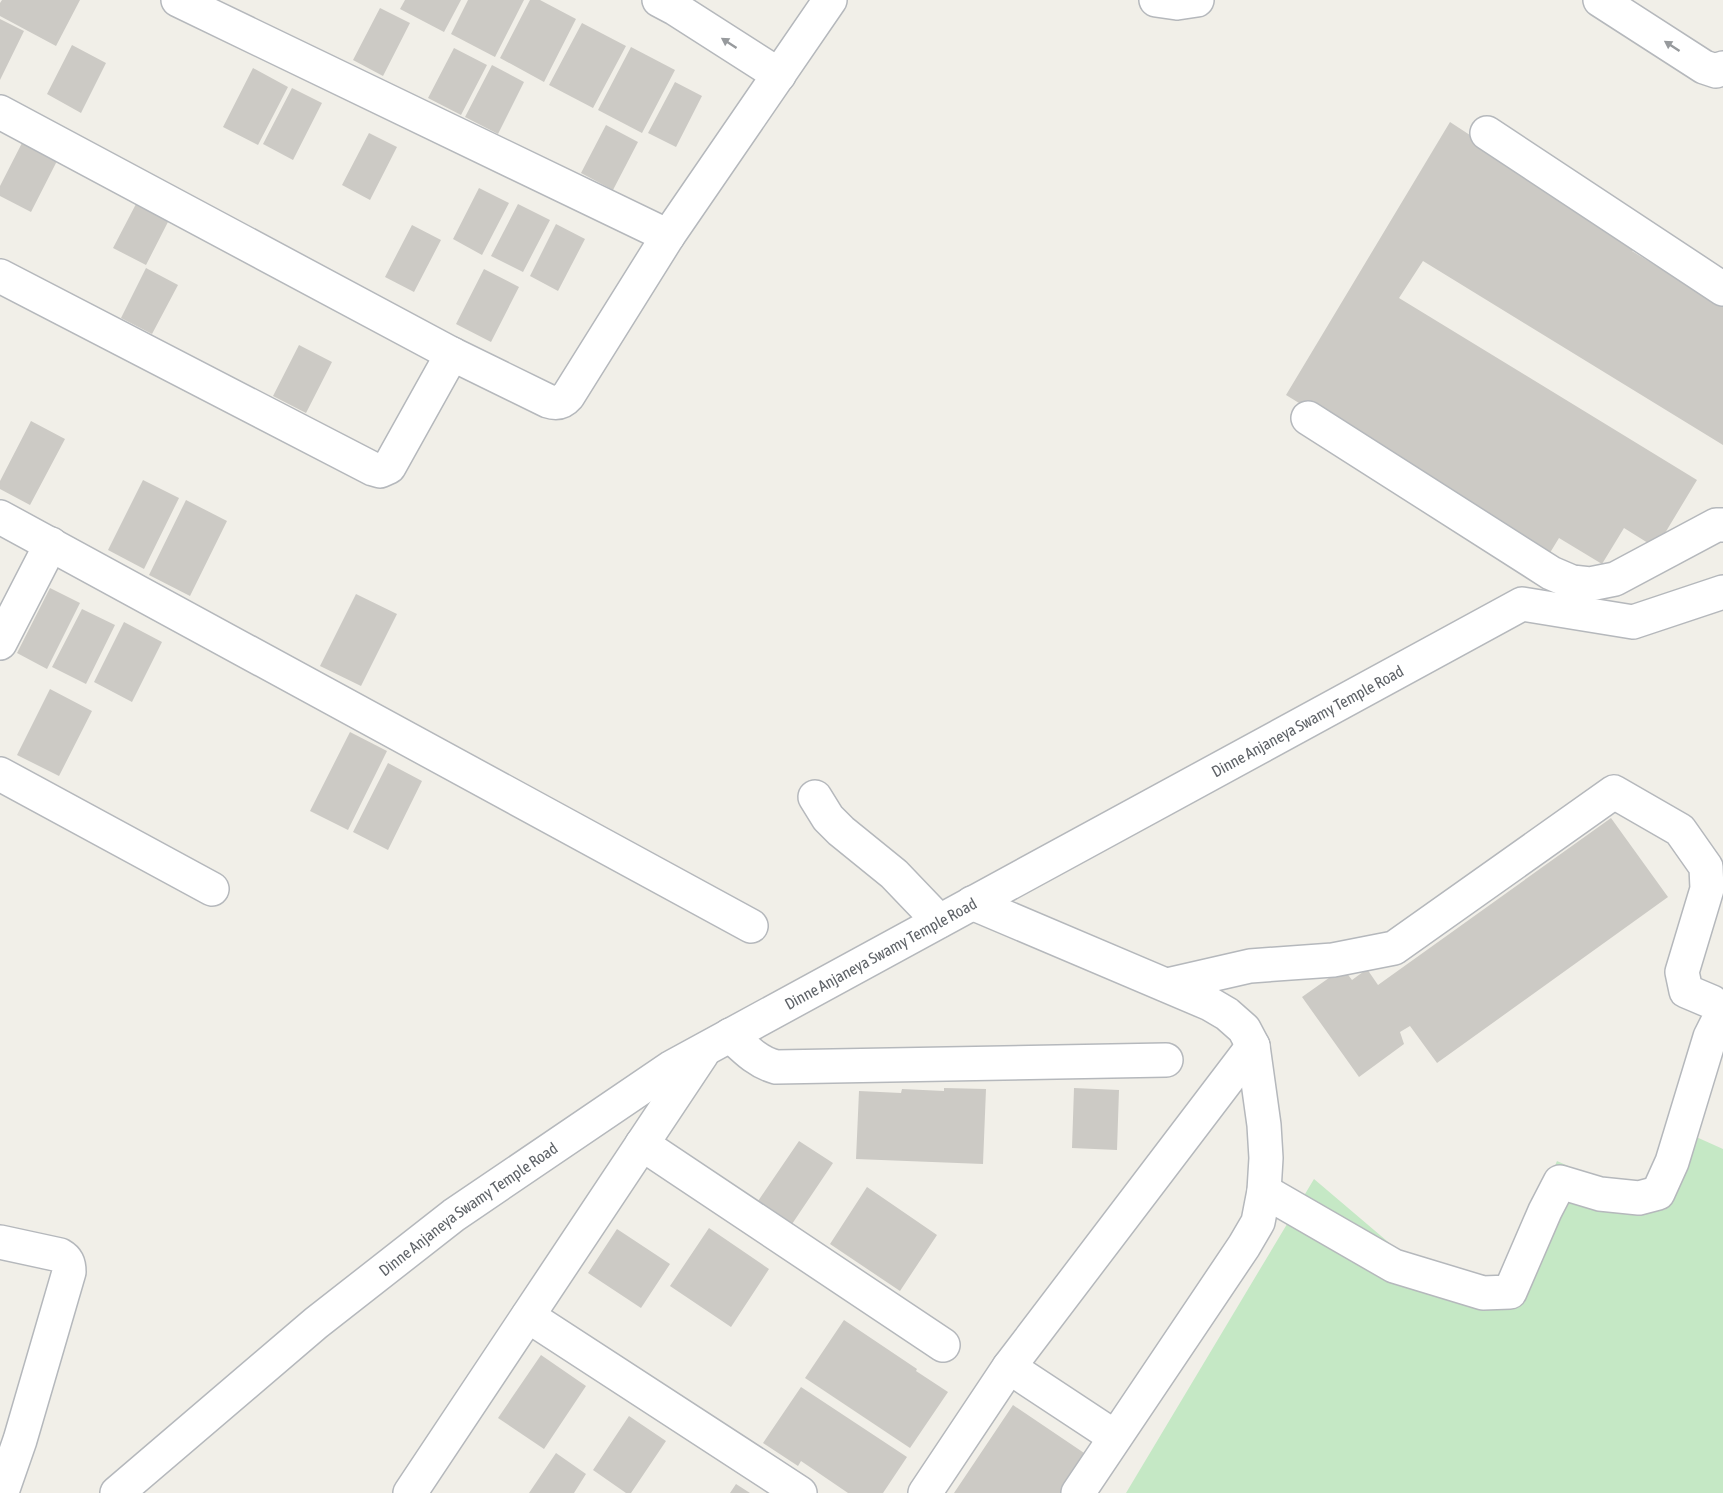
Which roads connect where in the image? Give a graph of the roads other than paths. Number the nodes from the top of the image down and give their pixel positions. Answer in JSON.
{"nodes":[{"id":1,"x":178,"y":0,"type":"edge"},
{"id":2,"x":1156,"y":0,"type":"edge"},
{"id":3,"x":1197,"y":0,"type":"edge"},
{"id":4,"x":1600,"y":0,"type":"edge"},
{"id":5,"x":672,"y":3,"type":"edge"},
{"id":6,"x":822,"y":3,"type":"edge"},
{"id":7,"x":1723,"y":68,"type":"edge"},
{"id":8,"x":778,"y":75,"type":"junction"},
{"id":9,"x":0,"y":112,"type":"edge"},
{"id":10,"x":1487,"y":134,"type":"dead end"},
{"id":11,"x":668,"y":236,"type":"junction"},
{"id":12,"x":0,"y":276,"type":"edge"},
{"id":13,"x":1723,"y":289,"type":"edge"},
{"id":14,"x":452,"y":354,"type":"junction"},
{"id":15,"x":1308,"y":418,"type":"dead end"},
{"id":16,"x":0,"y":517,"type":"edge"},
{"id":17,"x":1723,"y":525,"type":"edge"},
{"id":18,"x":51,"y":544,"type":"junction"},
{"id":19,"x":1723,"y":592,"type":"edge"},
{"id":20,"x":0,"y":642,"type":"edge"},
{"id":21,"x":0,"y":774,"type":"edge"},
{"id":22,"x":815,"y":797,"type":"dead end"},
{"id":23,"x":212,"y":890,"type":"dead end"},
{"id":24,"x":972,"y":903,"type":"junction"},
{"id":25,"x":939,"y":921,"type":"junction"},
{"id":26,"x":751,"y":926,"type":"dead end"},
{"id":27,"x":1167,"y":985,"type":"junction"},
{"id":28,"x":718,"y":1041,"type":"junction"},
{"id":29,"x":1252,"y":1046,"type":"junction"},
{"id":30,"x":1166,"y":1060,"type":"dead end"},
{"id":31,"x":642,"y":1144,"type":"junction"},
{"id":32,"x":1264,"y":1191,"type":"junction"},
{"id":33,"x":0,"y":1242,"type":"edge"},
{"id":34,"x":528,"y":1316,"type":"junction"},
{"id":35,"x":943,"y":1345,"type":"dead end"},
{"id":36,"x":1009,"y":1367,"type":"junction"},
{"id":37,"x":1115,"y":1437,"type":"junction"},
{"id":38,"x":5,"y":1490,"type":"edge"},
{"id":39,"x":415,"y":1491,"type":"edge"},
{"id":40,"x":117,"y":1493,"type":"edge"},
{"id":41,"x":800,"y":1493,"type":"edge"},
{"id":42,"x":925,"y":1493,"type":"edge"},
{"id":43,"x":1078,"y":1493,"type":"edge"}],
"edges":[{"from":1,"to":11,"type":"street"},
{"from":2,"to":3,"type":"street"},
{"from":7,"to":4,"type":"street","one_way":true},
{"from":8,"to":5,"type":"street","one_way":true},
{"from":6,"to":8,"type":"street"},
{"from":8,"to":11,"type":"street"},
{"from":9,"to":14,"type":"street"},
{"from":10,"to":13,"type":"street"},
{"from":11,"to":14,"type":"street"},
{"from":12,"to":14,"type":"street"},
{"from":15,"to":17,"type":"street"},
{"from":16,"to":18,"type":"street"},
{"from":18,"to":20,"type":"street"},
{"from":18,"to":26,"type":"street"},
{"from":19,"to":24,"type":"street","name":"Dinne Anjaneya Swamy Temple Road"},
{"from":21,"to":23,"type":"street"},
{"from":22,"to":25,"type":"street"},
{"from":24,"to":25,"type":"street","name":"Dinne Anjaneya Swamy Temple Road"},
{"from":24,"to":27,"type":"street"},
{"from":25,"to":28,"type":"street","name":"Dinne Anjaneya Swamy Temple Road"},
{"from":27,"to":29,"type":"street"},
{"from":27,"to":32,"type":"street"},
{"from":28,"to":30,"type":"street"},
{"from":28,"to":31,"type":"street"},
{"from":28,"to":40,"type":"street","name":"Dinne Anjaneya Swamy Temple Road"},
{"from":29,"to":32,"type":"street"},
{"from":29,"to":36,"type":"street"},
{"from":31,"to":34,"type":"street"},
{"from":31,"to":35,"type":"street"},
{"from":32,"to":37,"type":"street"},
{"from":33,"to":38,"type":"street"},
{"from":34,"to":39,"type":"street"},
{"from":34,"to":41,"type":"street"},
{"from":36,"to":37,"type":"street"},
{"from":36,"to":42,"type":"street"},
{"from":37,"to":43,"type":"street"}]}
